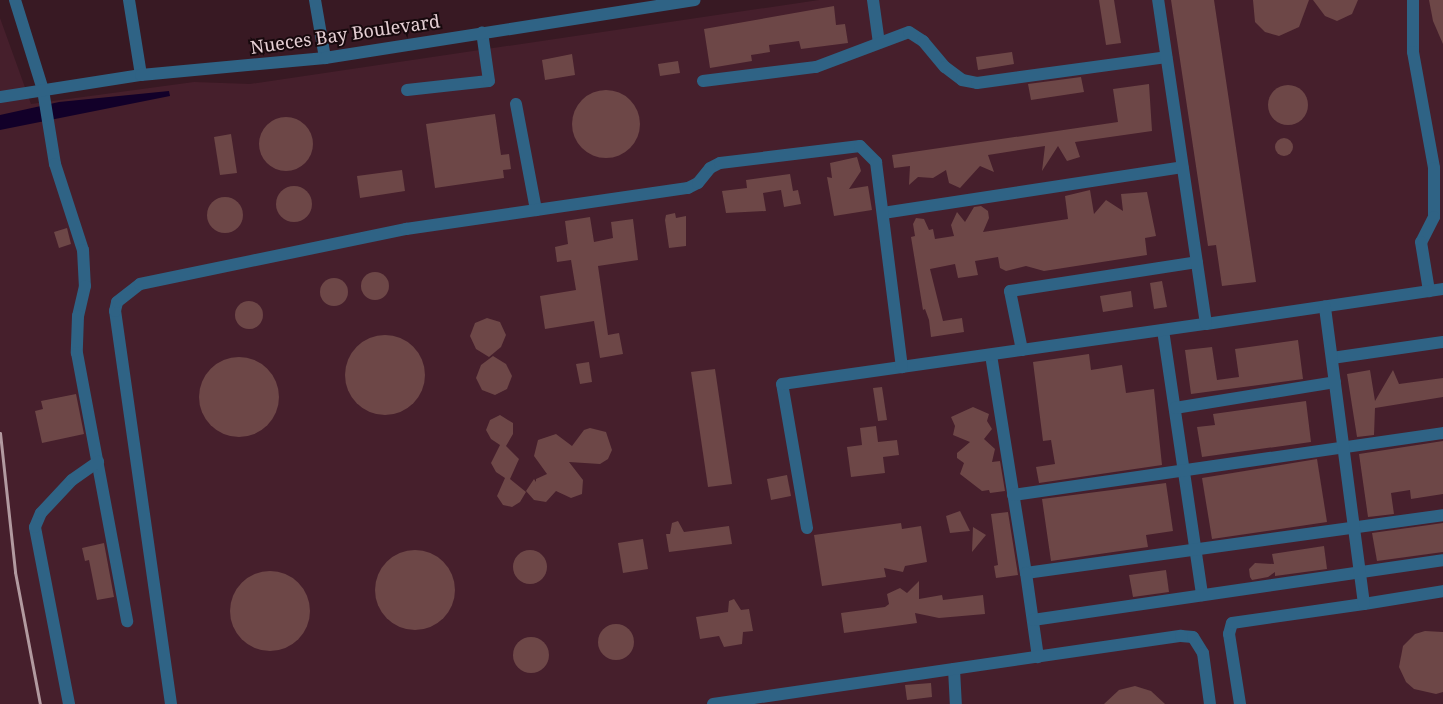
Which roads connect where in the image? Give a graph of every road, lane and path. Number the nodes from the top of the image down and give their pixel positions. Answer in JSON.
{"nodes":[{"id":1,"x":15,"y":0,"type":"edge"},
{"id":2,"x":129,"y":0,"type":"edge"},
{"id":3,"x":315,"y":0,"type":"edge"},
{"id":4,"x":690,"y":0,"type":"edge"},
{"id":5,"x":873,"y":0,"type":"edge"},
{"id":6,"x":1158,"y":0,"type":"edge"},
{"id":7,"x":1413,"y":0,"type":"edge"},
{"id":8,"x":482,"y":32,"type":"junction"},
{"id":9,"x":880,"y":43,"type":"junction"},
{"id":10,"x":1166,"y":56,"type":"junction"},
{"id":11,"x":325,"y":58,"type":"junction"},
{"id":12,"x":141,"y":75,"type":"junction"},
{"id":13,"x":703,"y":82,"type":"dead end"},
{"id":14,"x":407,"y":90,"type":"dead end"},
{"id":15,"x":44,"y":95,"type":"junction"},
{"id":16,"x":0,"y":97,"type":"edge"},
{"id":17,"x":516,"y":104,"type":"dead end"},
{"id":18,"x":1182,"y":167,"type":"junction"},
{"id":19,"x":536,"y":210,"type":"junction"},
{"id":20,"x":882,"y":213,"type":"junction"},
{"id":21,"x":1197,"y":262,"type":"junction"},
{"id":22,"x":1443,"y":289,"type":"edge"},
{"id":23,"x":1429,"y":291,"type":"junction"},
{"id":24,"x":1325,"y":307,"type":"junction"},
{"id":25,"x":1206,"y":324,"type":"junction"},
{"id":26,"x":1163,"y":330,"type":"junction"},
{"id":27,"x":1443,"y":342,"type":"edge"},
{"id":28,"x":1022,"y":350,"type":"junction"},
{"id":29,"x":991,"y":355,"type":"junction"},
{"id":30,"x":1332,"y":358,"type":"junction"},
{"id":31,"x":902,"y":367,"type":"junction"},
{"id":32,"x":1335,"y":382,"type":"junction"},
{"id":33,"x":1175,"y":408,"type":"junction"},
{"id":34,"x":1443,"y":433,"type":"edge"},
{"id":35,"x":1343,"y":448,"type":"junction"},
{"id":36,"x":98,"y":462,"type":"junction"},
{"id":37,"x":1184,"y":470,"type":"junction"},
{"id":38,"x":1013,"y":495,"type":"junction"},
{"id":39,"x":1443,"y":515,"type":"edge"},
{"id":40,"x":1354,"y":527,"type":"junction"},
{"id":41,"x":807,"y":528,"type":"dead end"},
{"id":42,"x":1195,"y":549,"type":"junction"},
{"id":43,"x":1443,"y":560,"type":"edge"},
{"id":44,"x":1360,"y":572,"type":"junction"},
{"id":45,"x":1026,"y":573,"type":"junction"},
{"id":46,"x":1443,"y":591,"type":"edge"},
{"id":47,"x":1202,"y":595,"type":"junction"},
{"id":48,"x":1364,"y":604,"type":"junction"},
{"id":49,"x":1033,"y":620,"type":"junction"},
{"id":50,"x":127,"y":621,"type":"dead end"},
{"id":51,"x":1038,"y":657,"type":"junction"},
{"id":52,"x":954,"y":669,"type":"junction"},
{"id":53,"x":69,"y":704,"type":"edge"},
{"id":54,"x":171,"y":704,"type":"edge"},
{"id":55,"x":713,"y":704,"type":"edge"},
{"id":56,"x":956,"y":704,"type":"edge"},
{"id":57,"x":1210,"y":704,"type":"edge"},
{"id":58,"x":1240,"y":704,"type":"edge"}],
"edges":[{"from":1,"to":15,"type":"street"},
{"from":2,"to":12,"type":"street"},
{"from":3,"to":11,"type":"street"},
{"from":4,"to":8,"type":"street","name":"Nueces Bay Boulevard"},
{"from":5,"to":9,"type":"street"},
{"from":6,"to":10,"type":"street"},
{"from":7,"to":23,"type":"street"},
{"from":8,"to":11,"type":"street","name":"Nueces Bay Boulevard"},
{"from":8,"to":14,"type":"street"},
{"from":9,"to":10,"type":"street"},
{"from":9,"to":13,"type":"street"},
{"from":10,"to":18,"type":"street"},
{"from":11,"to":12,"type":"street","name":"Nueces Bay Boulevard"},
{"from":12,"to":15,"type":"street","name":"Nueces Bay Boulevard"},
{"from":15,"to":16,"type":"street","name":"Nueces Bay Boulevard"},
{"from":15,"to":36,"type":"street"},
{"from":17,"to":19,"type":"street"},
{"from":18,"to":20,"type":"street"},
{"from":18,"to":21,"type":"street"},
{"from":19,"to":20,"type":"street"},
{"from":19,"to":54,"type":"street"},
{"from":20,"to":31,"type":"street"},
{"from":21,"to":25,"type":"street"},
{"from":21,"to":28,"type":"street"},
{"from":22,"to":23,"type":"street"},
{"from":23,"to":24,"type":"street"},
{"from":24,"to":25,"type":"street"},
{"from":24,"to":30,"type":"street"},
{"from":25,"to":26,"type":"street"},
{"from":26,"to":28,"type":"street"},
{"from":26,"to":33,"type":"street"},
{"from":27,"to":30,"type":"street"},
{"from":28,"to":29,"type":"street"},
{"from":29,"to":31,"type":"street"},
{"from":29,"to":38,"type":"street"},
{"from":30,"to":32,"type":"street"},
{"from":31,"to":41,"type":"street"},
{"from":32,"to":33,"type":"street"},
{"from":32,"to":35,"type":"street"},
{"from":33,"to":37,"type":"street"},
{"from":34,"to":35,"type":"street"},
{"from":35,"to":37,"type":"street"},
{"from":35,"to":40,"type":"street"},
{"from":36,"to":50,"type":"street"},
{"from":36,"to":53,"type":"street"},
{"from":37,"to":38,"type":"street"},
{"from":37,"to":42,"type":"street"},
{"from":38,"to":45,"type":"street"},
{"from":39,"to":40,"type":"street"},
{"from":40,"to":42,"type":"street"},
{"from":40,"to":44,"type":"street"},
{"from":42,"to":45,"type":"street"},
{"from":42,"to":47,"type":"street"},
{"from":43,"to":44,"type":"street"},
{"from":44,"to":47,"type":"street"},
{"from":44,"to":48,"type":"street"},
{"from":45,"to":49,"type":"street"},
{"from":46,"to":48,"type":"street"},
{"from":47,"to":49,"type":"street"},
{"from":48,"to":58,"type":"street"},
{"from":49,"to":51,"type":"street"},
{"from":51,"to":52,"type":"street"},
{"from":51,"to":57,"type":"street"},
{"from":52,"to":55,"type":"street"},
{"from":52,"to":56,"type":"street"}]}
